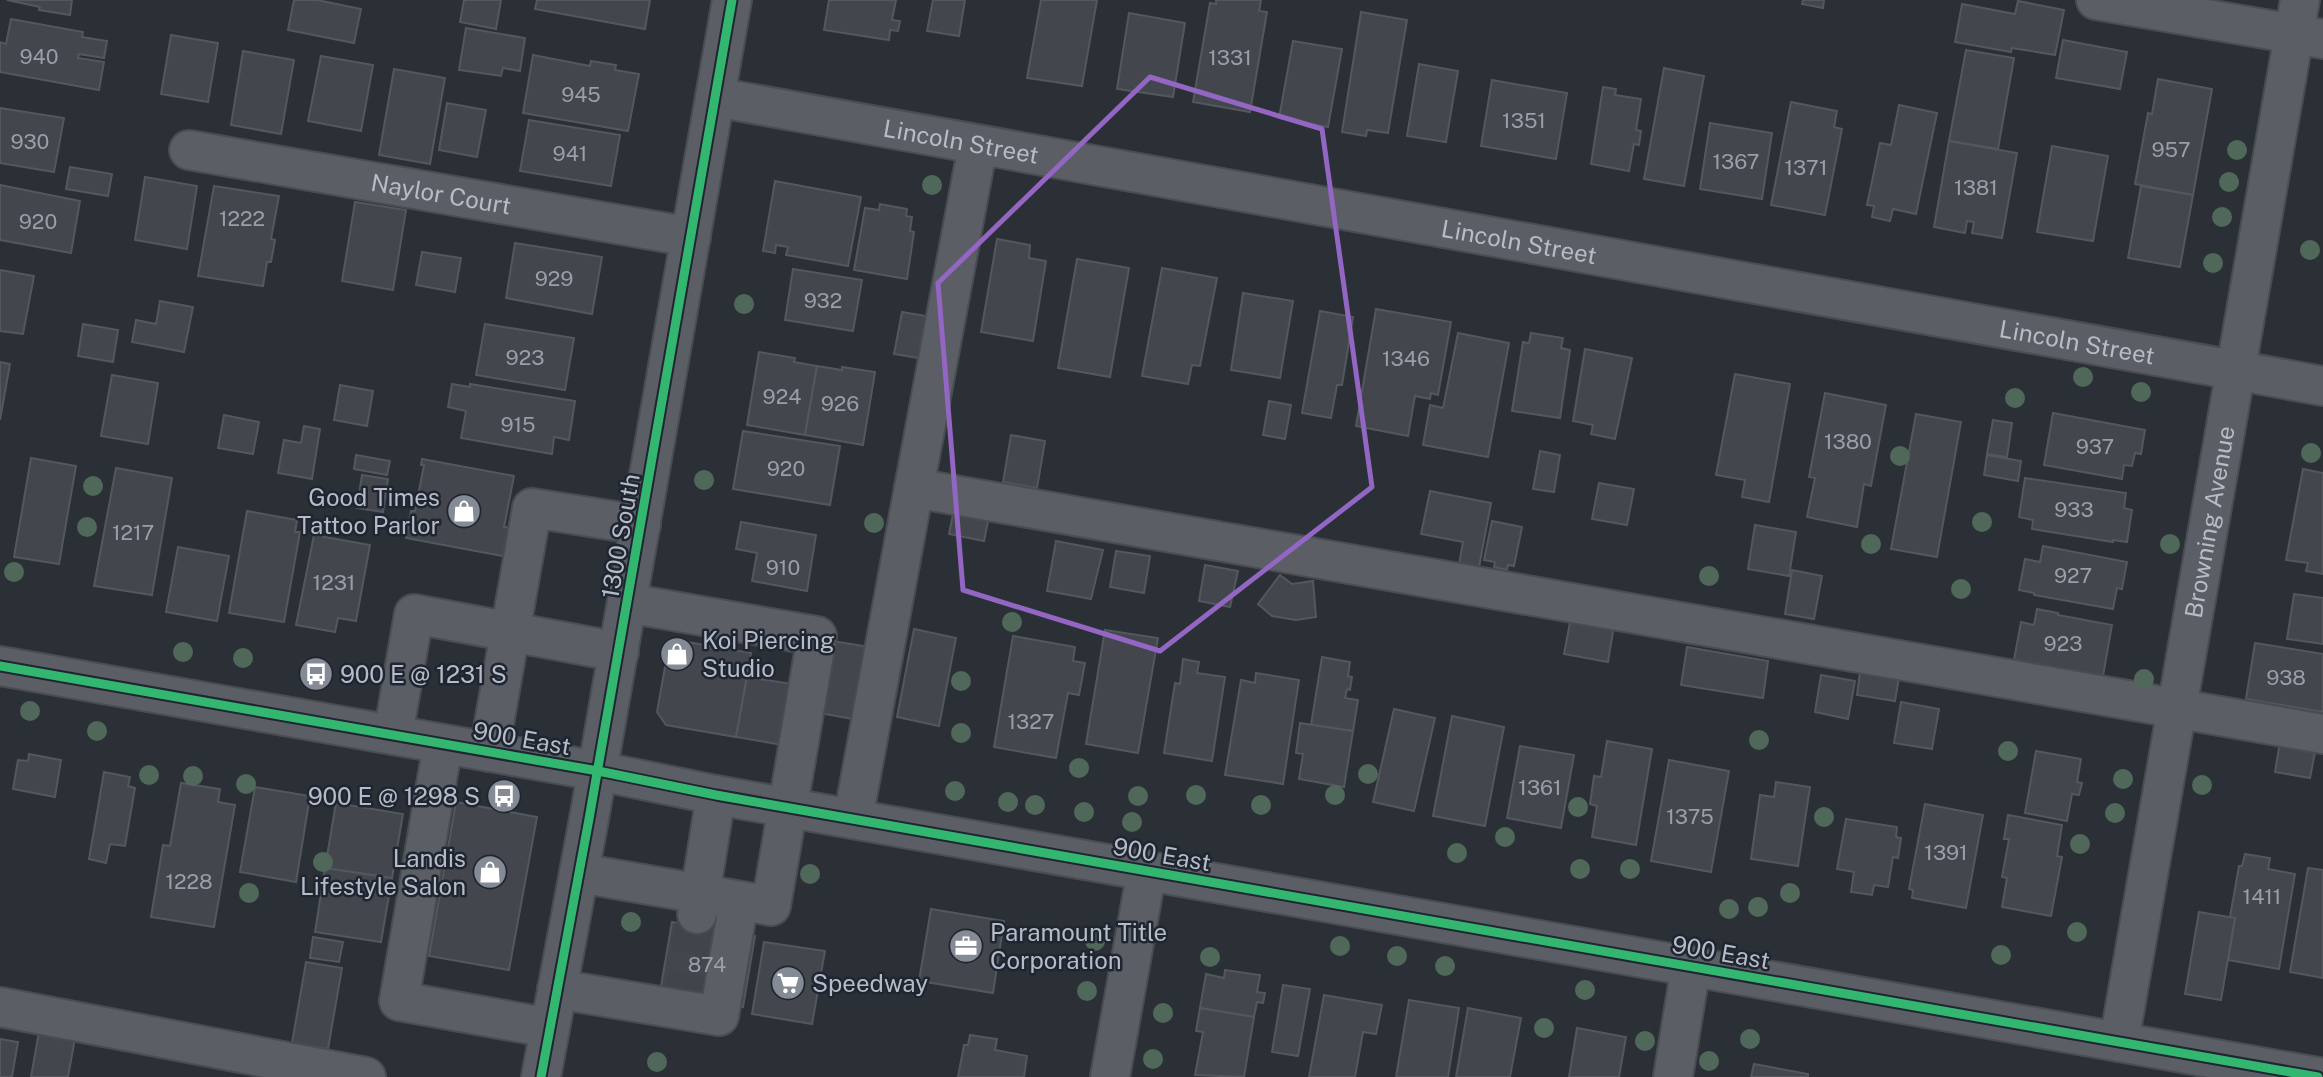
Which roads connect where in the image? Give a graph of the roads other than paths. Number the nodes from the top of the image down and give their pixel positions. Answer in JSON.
{"nodes":[{"id":1,"x":732,"y":0,"type":"edge"},
{"id":2,"x":2096,"y":0,"type":"edge"},
{"id":3,"x":2306,"y":24,"type":"edge"},
{"id":4,"x":715,"y":97,"type":"junction"},
{"id":5,"x":978,"y":145,"type":"junction"},
{"id":6,"x":189,"y":150,"type":"dead end"},
{"id":7,"x":691,"y":237,"type":"junction"},
{"id":8,"x":2236,"y":370,"type":"junction"},
{"id":9,"x":2323,"y":386,"type":"edge"},
{"id":10,"x":914,"y":488,"type":"junction"},
{"id":11,"x":641,"y":525,"type":"junction"},
{"id":12,"x":627,"y":603,"type":"junction"},
{"id":13,"x":511,"y":632,"type":"junction"},
{"id":14,"x":619,"y":652,"type":"junction"},
{"id":15,"x":0,"y":666,"type":"edge"},
{"id":16,"x":2178,"y":708,"type":"junction"},
{"id":17,"x":2323,"y":734,"type":"edge"},
{"id":18,"x":393,"y":735,"type":"junction"},
{"id":19,"x":443,"y":744,"type":"junction"},
{"id":20,"x":489,"y":752,"type":"junction"},
{"id":21,"x":598,"y":771,"type":"junction"},
{"id":22,"x":716,"y":795,"type":"junction"},
{"id":23,"x":788,"y":807,"type":"junction"},
{"id":24,"x":853,"y":819,"type":"junction"},
{"id":25,"x":1147,"y":870,"type":"junction"},
{"id":26,"x":579,"y":873,"type":"junction"},
{"id":27,"x":739,"y":901,"type":"junction"},
{"id":28,"x":698,"y":904,"type":"junction"},
{"id":29,"x":1692,"y":967,"type":"junction"},
{"id":30,"x":557,"y":989,"type":"junction"},
{"id":31,"x":0,"y":1007,"type":"edge"},
{"id":32,"x":550,"y":1028,"type":"junction"},
{"id":33,"x":2119,"y":1042,"type":"junction"},
{"id":34,"x":2234,"y":1070,"type":"edge"},
{"id":35,"x":550,"y":1076,"type":"edge"},
{"id":36,"x":366,"y":1077,"type":"edge"},
{"id":37,"x":1110,"y":1077,"type":"edge"},
{"id":38,"x":1673,"y":1077,"type":"edge"},
{"id":39,"x":2318,"y":1077,"type":"edge"}],
"edges":[{"from":1,"to":4,"type":"street","name":"1300 South"},
{"from":2,"to":3,"type":"street"},
{"from":3,"to":8,"type":"street","name":"Browning Avenue"},
{"from":4,"to":5,"type":"street","name":"Lincoln Street"},
{"from":4,"to":7,"type":"street","name":"1300 South"},
{"from":5,"to":8,"type":"street","name":"Lincoln Street"},
{"from":5,"to":10,"type":"street"},
{"from":6,"to":7,"type":"street","name":"Naylor Court"},
{"from":7,"to":11,"type":"street","name":"1300 South"},
{"from":8,"to":9,"type":"street","name":"Lincoln Street"},
{"from":8,"to":16,"type":"street","name":"Browning Avenue"},
{"from":10,"to":16,"type":"street"},
{"from":10,"to":24,"type":"street"},
{"from":11,"to":12,"type":"street","name":"1300 South"},
{"from":11,"to":13,"type":"street"},
{"from":12,"to":14,"type":"street","name":"1300 South"},
{"from":12,"to":23,"type":"street"},
{"from":13,"to":14,"type":"street"},
{"from":13,"to":18,"type":"street"},
{"from":13,"to":20,"type":"street"},
{"from":14,"to":21,"type":"street","name":"1300 South"},
{"from":15,"to":18,"type":"street","name":"900 East"},
{"from":16,"to":17,"type":"street"},
{"from":16,"to":33,"type":"street","name":"Browning Avenue"},
{"from":18,"to":19,"type":"street","name":"900 East"},
{"from":19,"to":20,"type":"street","name":"900 East"},
{"from":19,"to":32,"type":"street"},
{"from":20,"to":21,"type":"street","name":"900 East"},
{"from":21,"to":22,"type":"street","name":"900 East"},
{"from":21,"to":26,"type":"street","name":"1300 South"},
{"from":22,"to":23,"type":"street","name":"900 East"},
{"from":22,"to":28,"type":"street"},
{"from":23,"to":24,"type":"street","name":"900 East"},
{"from":23,"to":27,"type":"street"},
{"from":24,"to":25,"type":"street","name":"900 East"},
{"from":25,"to":29,"type":"street","name":"900 East"},
{"from":25,"to":37,"type":"street"},
{"from":26,"to":28,"type":"street"},
{"from":26,"to":30,"type":"street","name":"1300 South"},
{"from":27,"to":28,"type":"street"},
{"from":27,"to":30,"type":"street"},
{"from":29,"to":33,"type":"street","name":"900 East"},
{"from":29,"to":38,"type":"street"},
{"from":30,"to":32,"type":"street","name":"1300 South"},
{"from":31,"to":36,"type":"street"},
{"from":32,"to":35,"type":"street","name":"1300 South"},
{"from":33,"to":34,"type":"street","name":"900 East"},
{"from":34,"to":39,"type":"street","name":"900 East"}]}
